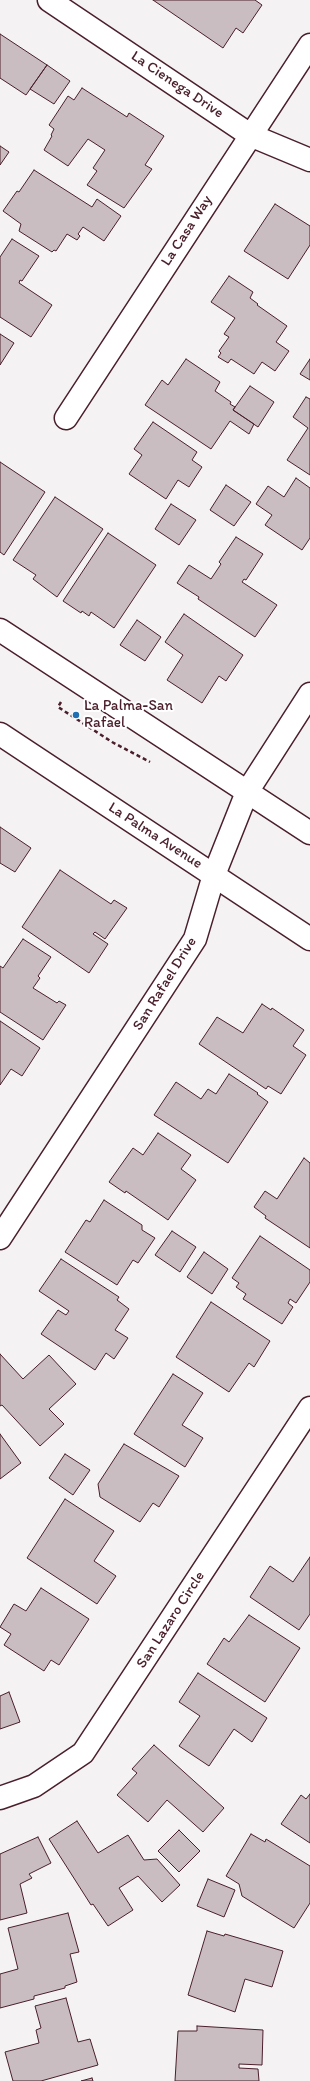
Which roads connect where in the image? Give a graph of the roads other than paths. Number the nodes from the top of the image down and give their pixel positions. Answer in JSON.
{"nodes":[{"id":1,"x":49,"y":0,"type":"edge"},
{"id":2,"x":310,"y":45,"type":"edge"},
{"id":3,"x":250,"y":134,"type":"junction"},
{"id":4,"x":310,"y":160,"type":"edge"},
{"id":5,"x":66,"y":418,"type":"dead end"},
{"id":6,"x":0,"y":630,"type":"edge"},
{"id":7,"x":310,"y":694,"type":"edge"},
{"id":8,"x":0,"y":734,"type":"edge"},
{"id":9,"x":247,"y":792,"type":"junction"},
{"id":10,"x":310,"y":833,"type":"edge"},
{"id":11,"x":214,"y":875,"type":"junction"},
{"id":12,"x":310,"y":939,"type":"edge"},
{"id":13,"x":0,"y":1238,"type":"edge"},
{"id":14,"x":310,"y":1408,"type":"edge"},
{"id":15,"x":0,"y":1798,"type":"edge"}],
"edges":[{"from":1,"to":3,"type":"street","name":"La Cienega Drive"},
{"from":2,"to":3,"type":"street","name":"La Casa Way"},
{"from":3,"to":4,"type":"street","name":"La Cienega Drive"},
{"from":3,"to":5,"type":"street","name":"La Casa Way"},
{"from":6,"to":9,"type":"street"},
{"from":7,"to":9,"type":"street","name":"San Rafael Drive"},
{"from":8,"to":11,"type":"street","name":"La Palma Avenue"},
{"from":9,"to":10,"type":"street"},
{"from":9,"to":11,"type":"street","name":"San Rafael Drive"},
{"from":11,"to":12,"type":"street","name":"La Palma Avenue"},
{"from":11,"to":13,"type":"street","name":"San Rafael Drive"},
{"from":14,"to":15,"type":"street","name":"San Lazaro Circle"}]}
